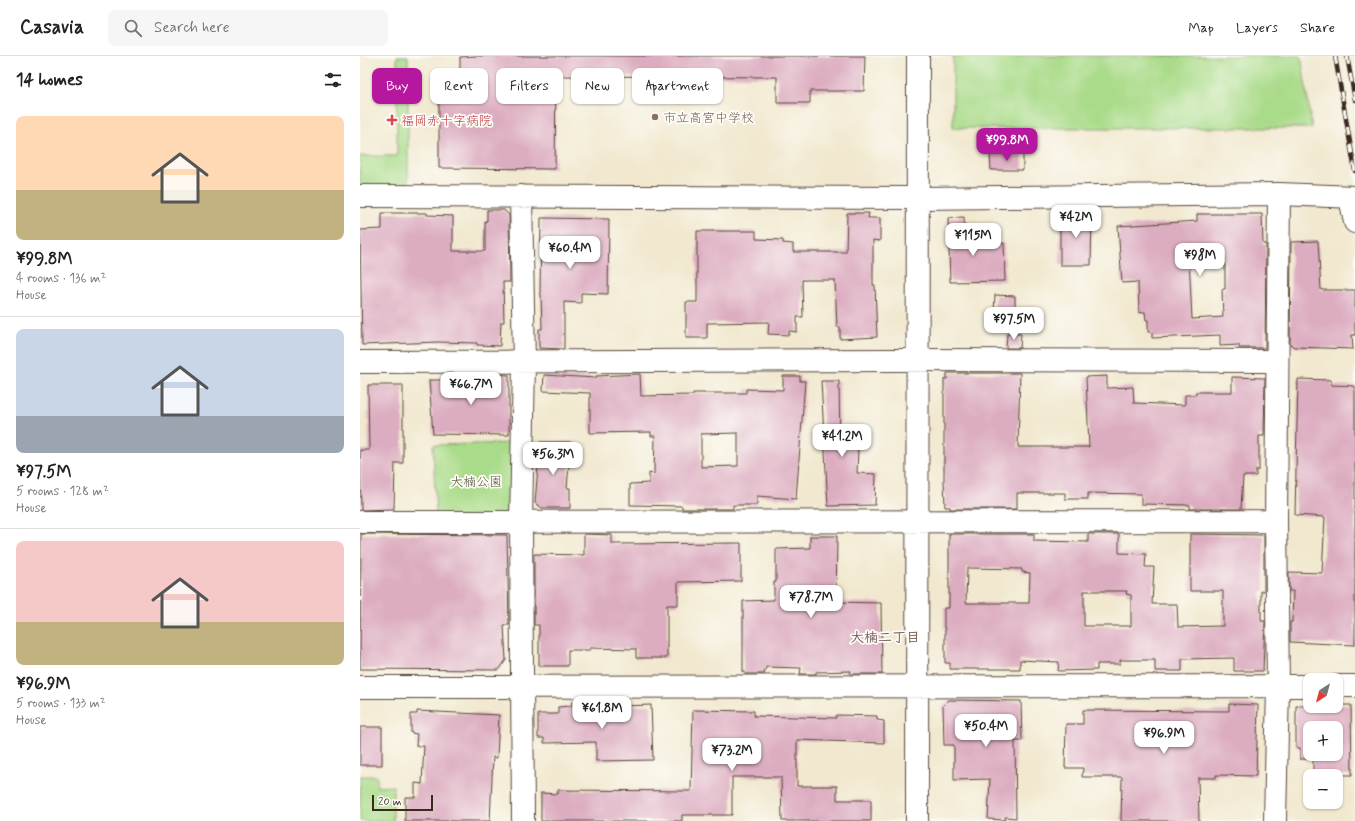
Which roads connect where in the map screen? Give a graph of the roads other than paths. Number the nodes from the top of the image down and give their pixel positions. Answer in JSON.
{"nodes":[{"id":1,"x":918,"y":56,"type":"edge"},
{"id":2,"x":1279,"y":194,"type":"junction"},
{"id":3,"x":360,"y":196,"type":"edge"},
{"id":4,"x":521,"y":196,"type":"junction"},
{"id":5,"x":1352,"y":197,"type":"edge"},
{"id":6,"x":918,"y":198,"type":"junction"},
{"id":7,"x":1355,"y":222,"type":"edge"},
{"id":8,"x":917,"y":360,"type":"junction"},
{"id":9,"x":360,"y":362,"type":"edge"},
{"id":10,"x":1277,"y":362,"type":"junction"},
{"id":11,"x":524,"y":363,"type":"junction"},
{"id":12,"x":917,"y":520,"type":"junction"},
{"id":13,"x":1276,"y":521,"type":"junction"},
{"id":14,"x":360,"y":522,"type":"edge"},
{"id":15,"x":521,"y":522,"type":"junction"},
{"id":16,"x":917,"y":686,"type":"junction"},
{"id":17,"x":1278,"y":686,"type":"junction"},
{"id":18,"x":1303,"y":686,"type":"edge"},
{"id":19,"x":1343,"y":686,"type":"edge"},
{"id":20,"x":1355,"y":686,"type":"edge"},
{"id":21,"x":360,"y":687,"type":"edge"},
{"id":22,"x":522,"y":687,"type":"junction"},
{"id":23,"x":523,"y":821,"type":"edge"},
{"id":24,"x":917,"y":821,"type":"edge"},
{"id":25,"x":1276,"y":821,"type":"edge"}],
"edges":[{"from":1,"to":6,"type":"street"},
{"from":2,"to":5,"type":"street"},
{"from":2,"to":6,"type":"street"},
{"from":2,"to":10,"type":"street"},
{"from":3,"to":4,"type":"street"},
{"from":4,"to":6,"type":"street"},
{"from":4,"to":11,"type":"street"},
{"from":5,"to":7,"type":"street"},
{"from":6,"to":8,"type":"street"},
{"from":8,"to":10,"type":"street"},
{"from":8,"to":11,"type":"street"},
{"from":8,"to":12,"type":"street"},
{"from":9,"to":11,"type":"street"},
{"from":10,"to":13,"type":"street"},
{"from":11,"to":15,"type":"street"},
{"from":12,"to":13,"type":"street"},
{"from":12,"to":15,"type":"street"},
{"from":12,"to":16,"type":"street"},
{"from":13,"to":17,"type":"street"},
{"from":14,"to":15,"type":"street"},
{"from":15,"to":22,"type":"street"},
{"from":16,"to":17,"type":"street"},
{"from":16,"to":22,"type":"street"},
{"from":16,"to":24,"type":"street"},
{"from":17,"to":18,"type":"street"},
{"from":17,"to":25,"type":"street"},
{"from":19,"to":20,"type":"street"},
{"from":21,"to":22,"type":"street"},
{"from":22,"to":23,"type":"street"}]}
